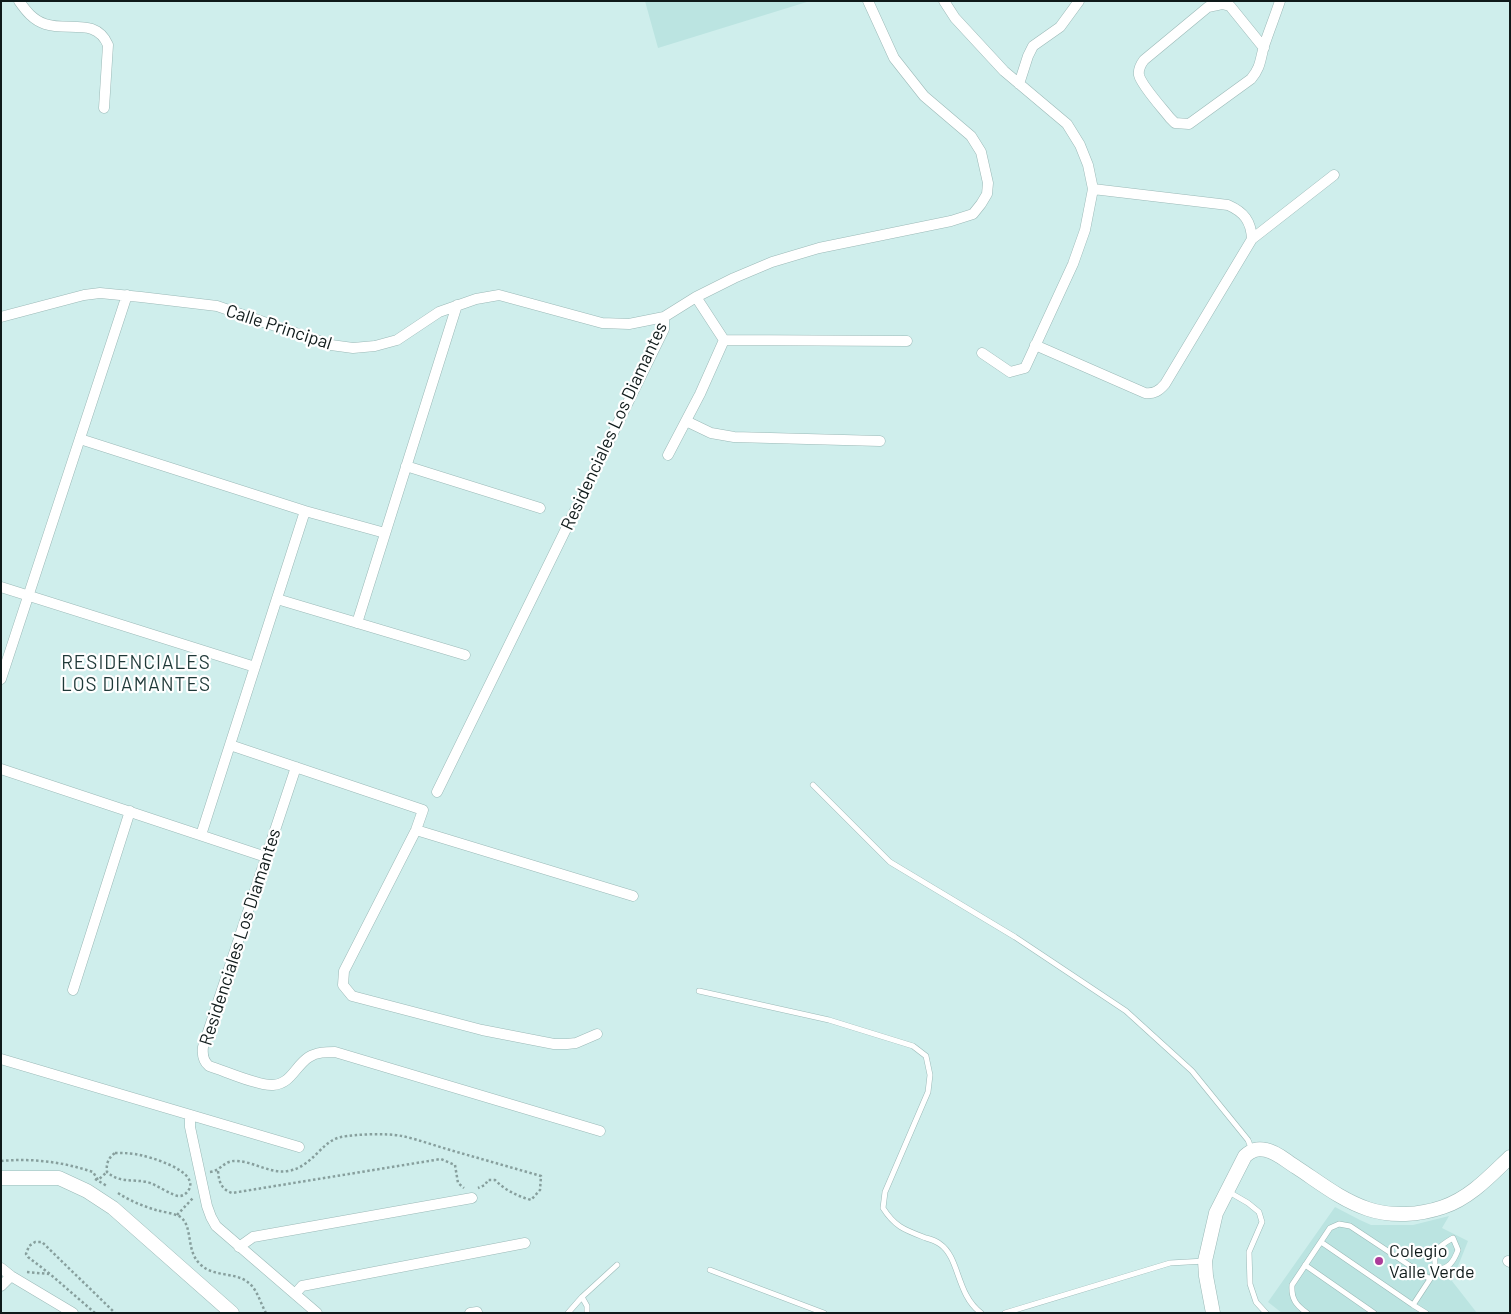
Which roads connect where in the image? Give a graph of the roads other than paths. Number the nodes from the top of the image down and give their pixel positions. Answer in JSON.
{"nodes":[{"id":1,"x":19,"y":1,"type":"edge"},
{"id":2,"x":868,"y":1,"type":"edge"},
{"id":3,"x":944,"y":1,"type":"edge"},
{"id":4,"x":1079,"y":1,"type":"edge"},
{"id":5,"x":1280,"y":1,"type":"edge"},
{"id":6,"x":1264,"y":48,"type":"junction"},
{"id":7,"x":1019,"y":84,"type":"junction"},
{"id":8,"x":104,"y":108,"type":"dead end"},
{"id":9,"x":1334,"y":175,"type":"dead end"},
{"id":10,"x":1093,"y":189,"type":"junction"},
{"id":11,"x":1252,"y":239,"type":"junction"},
{"id":12,"x":127,"y":296,"type":"junction"},
{"id":13,"x":696,"y":297,"type":"junction"},
{"id":14,"x":457,"y":305,"type":"junction"},
{"id":15,"x":1,"y":317,"type":"edge"},
{"id":16,"x":664,"y":317,"type":"junction"},
{"id":17,"x":724,"y":340,"type":"junction"},
{"id":18,"x":907,"y":341,"type":"dead end"},
{"id":19,"x":1035,"y":345,"type":"junction"},
{"id":20,"x":982,"y":354,"type":"dead end"},
{"id":21,"x":686,"y":421,"type":"junction"},
{"id":22,"x":80,"y":439,"type":"junction"},
{"id":23,"x":880,"y":441,"type":"dead end"},
{"id":24,"x":668,"y":454,"type":"dead end"},
{"id":25,"x":406,"y":466,"type":"junction"},
{"id":26,"x":540,"y":508,"type":"dead end"},
{"id":27,"x":305,"y":511,"type":"junction"},
{"id":28,"x":385,"y":534,"type":"junction"},
{"id":29,"x":1,"y":587,"type":"edge"},
{"id":30,"x":28,"y":596,"type":"junction"},
{"id":31,"x":277,"y":599,"type":"junction"},
{"id":32,"x":357,"y":623,"type":"junction"},
{"id":33,"x":465,"y":654,"type":"dead end"},
{"id":34,"x":255,"y":667,"type":"junction"},
{"id":35,"x":1,"y":678,"type":"edge"},
{"id":36,"x":230,"y":745,"type":"junction"},
{"id":37,"x":296,"y":767,"type":"junction"},
{"id":38,"x":1,"y":769,"type":"edge"},
{"id":39,"x":813,"y":785,"type":"dead end"},
{"id":40,"x":437,"y":792,"type":"dead end"},
{"id":41,"x":130,"y":812,"type":"junction"},
{"id":42,"x":416,"y":830,"type":"junction"},
{"id":43,"x":201,"y":835,"type":"junction"},
{"id":44,"x":266,"y":857,"type":"junction"},
{"id":45,"x":633,"y":896,"type":"dead end"},
{"id":46,"x":73,"y":990,"type":"dead end"},
{"id":47,"x":698,"y":991,"type":"dead end"},
{"id":48,"x":597,"y":1034,"type":"dead end"},
{"id":49,"x":1,"y":1059,"type":"edge"},
{"id":50,"x":190,"y":1115,"type":"junction"},
{"id":51,"x":600,"y":1131,"type":"dead end"},
{"id":52,"x":299,"y":1147,"type":"dead end"},
{"id":53,"x":1252,"y":1150,"type":"junction"},
{"id":54,"x":1510,"y":1157,"type":"edge"},
{"id":55,"x":1,"y":1178,"type":"edge"},
{"id":56,"x":1227,"y":1190,"type":"junction"},
{"id":57,"x":473,"y":1193,"type":"road end"},
{"id":58,"x":1321,"y":1242,"type":"junction"},
{"id":59,"x":525,"y":1243,"type":"dead end"},
{"id":60,"x":239,"y":1247,"type":"junction"},
{"id":61,"x":1205,"y":1260,"type":"junction"},
{"id":62,"x":616,"y":1265,"type":"dead end"},
{"id":63,"x":1306,"y":1265,"type":"junction"},
{"id":64,"x":1,"y":1268,"type":"edge"},
{"id":65,"x":710,"y":1270,"type":"dead end"},
{"id":66,"x":1436,"y":1270,"type":"junction"},
{"id":67,"x":11,"y":1276,"type":"junction"},
{"id":68,"x":1430,"y":1279,"type":"junction"},
{"id":69,"x":1,"y":1286,"type":"edge"},
{"id":70,"x":295,"y":1294,"type":"junction"},
{"id":71,"x":582,"y":1297,"type":"junction"},
{"id":72,"x":1413,"y":1305,"type":"junction"},
{"id":73,"x":73,"y":1313,"type":"edge"},
{"id":74,"x":232,"y":1313,"type":"edge"},
{"id":75,"x":317,"y":1313,"type":"edge"},
{"id":76,"x":568,"y":1313,"type":"edge"},
{"id":77,"x":588,"y":1313,"type":"edge"},
{"id":78,"x":824,"y":1313,"type":"edge"},
{"id":79,"x":982,"y":1313,"type":"edge"},
{"id":80,"x":1005,"y":1313,"type":"edge"},
{"id":81,"x":1212,"y":1313,"type":"edge"},
{"id":82,"x":1266,"y":1313,"type":"edge"},
{"id":83,"x":1307,"y":1313,"type":"edge"},
{"id":84,"x":1374,"y":1313,"type":"edge"},
{"id":85,"x":1426,"y":1313,"type":"edge"}],
"edges":[{"from":1,"to":8,"type":"street"},
{"from":2,"to":13,"type":"street","name":"Residenciales Los Diamantes"},
{"from":3,"to":7,"type":"street"},
{"from":4,"to":7,"type":"street"},
{"from":5,"to":6,"type":"street"},
{"from":6,"to":6,"type":"street"},
{"from":7,"to":10,"type":"street"},
{"from":9,"to":11,"type":"street"},
{"from":10,"to":11,"type":"street"},
{"from":10,"to":19,"type":"street"},
{"from":11,"to":19,"type":"street"},
{"from":12,"to":14,"type":"street","name":"Calle Principal"},
{"from":12,"to":15,"type":"street","name":"Calle Principal"},
{"from":12,"to":22,"type":"street"},
{"from":13,"to":16,"type":"street","name":"Residenciales Los Diamantes"},
{"from":13,"to":17,"type":"street"},
{"from":14,"to":16,"type":"street","name":"Calle Principal"},
{"from":14,"to":25,"type":"street"},
{"from":16,"to":40,"type":"street","name":"Residenciales Los Diamantes"},
{"from":17,"to":18,"type":"street"},
{"from":17,"to":21,"type":"street"},
{"from":19,"to":20,"type":"street"},
{"from":21,"to":23,"type":"street"},
{"from":21,"to":24,"type":"street"},
{"from":22,"to":27,"type":"street"},
{"from":22,"to":30,"type":"street"},
{"from":25,"to":26,"type":"street"},
{"from":25,"to":28,"type":"street"},
{"from":27,"to":28,"type":"street"},
{"from":27,"to":31,"type":"street"},
{"from":28,"to":32,"type":"street"},
{"from":29,"to":30,"type":"street"},
{"from":30,"to":34,"type":"street"},
{"from":30,"to":35,"type":"street"},
{"from":31,"to":32,"type":"street"},
{"from":31,"to":34,"type":"street"},
{"from":32,"to":33,"type":"street"},
{"from":34,"to":36,"type":"street"},
{"from":36,"to":37,"type":"street"},
{"from":36,"to":43,"type":"street"},
{"from":37,"to":42,"type":"street"},
{"from":37,"to":44,"type":"street","name":"Residenciales Los Diamantes"},
{"from":38,"to":41,"type":"street"},
{"from":39,"to":53,"type":"lane"},
{"from":41,"to":43,"type":"street"},
{"from":41,"to":46,"type":"street"},
{"from":42,"to":45,"type":"street"},
{"from":42,"to":48,"type":"street"},
{"from":43,"to":44,"type":"street"},
{"from":44,"to":51,"type":"street","name":"Residenciales Los Diamantes"},
{"from":47,"to":79,"type":"lane"},
{"from":49,"to":50,"type":"street"},
{"from":50,"to":52,"type":"street"},
{"from":50,"to":60,"type":"street"},
{"from":53,"to":54,"type":"street"},
{"from":53,"to":56,"type":"street"},
{"from":55,"to":74,"type":"street"},
{"from":56,"to":61,"type":"street"},
{"from":56,"to":82,"type":"lane"},
{"from":57,"to":60,"type":"street"},
{"from":58,"to":63,"type":"lane"},
{"from":58,"to":68,"type":"lane"},
{"from":58,"to":72,"type":"lane"},
{"from":59,"to":70,"type":"street"},
{"from":60,"to":70,"type":"street"},
{"from":61,"to":80,"type":"lane"},
{"from":61,"to":81,"type":"street"},
{"from":62,"to":71,"type":"lane"},
{"from":63,"to":83,"type":"lane"},
{"from":63,"to":84,"type":"lane"},
{"from":64,"to":67,"type":"street"},
{"from":65,"to":78,"type":"lane"},
{"from":66,"to":66,"type":"lane"},
{"from":66,"to":68,"type":"lane"},
{"from":67,"to":69,"type":"street"},
{"from":67,"to":73,"type":"street"},
{"from":68,"to":72,"type":"lane"},
{"from":70,"to":75,"type":"street"},
{"from":71,"to":76,"type":"lane"},
{"from":71,"to":77,"type":"lane"},
{"from":72,"to":85,"type":"lane"}]}
